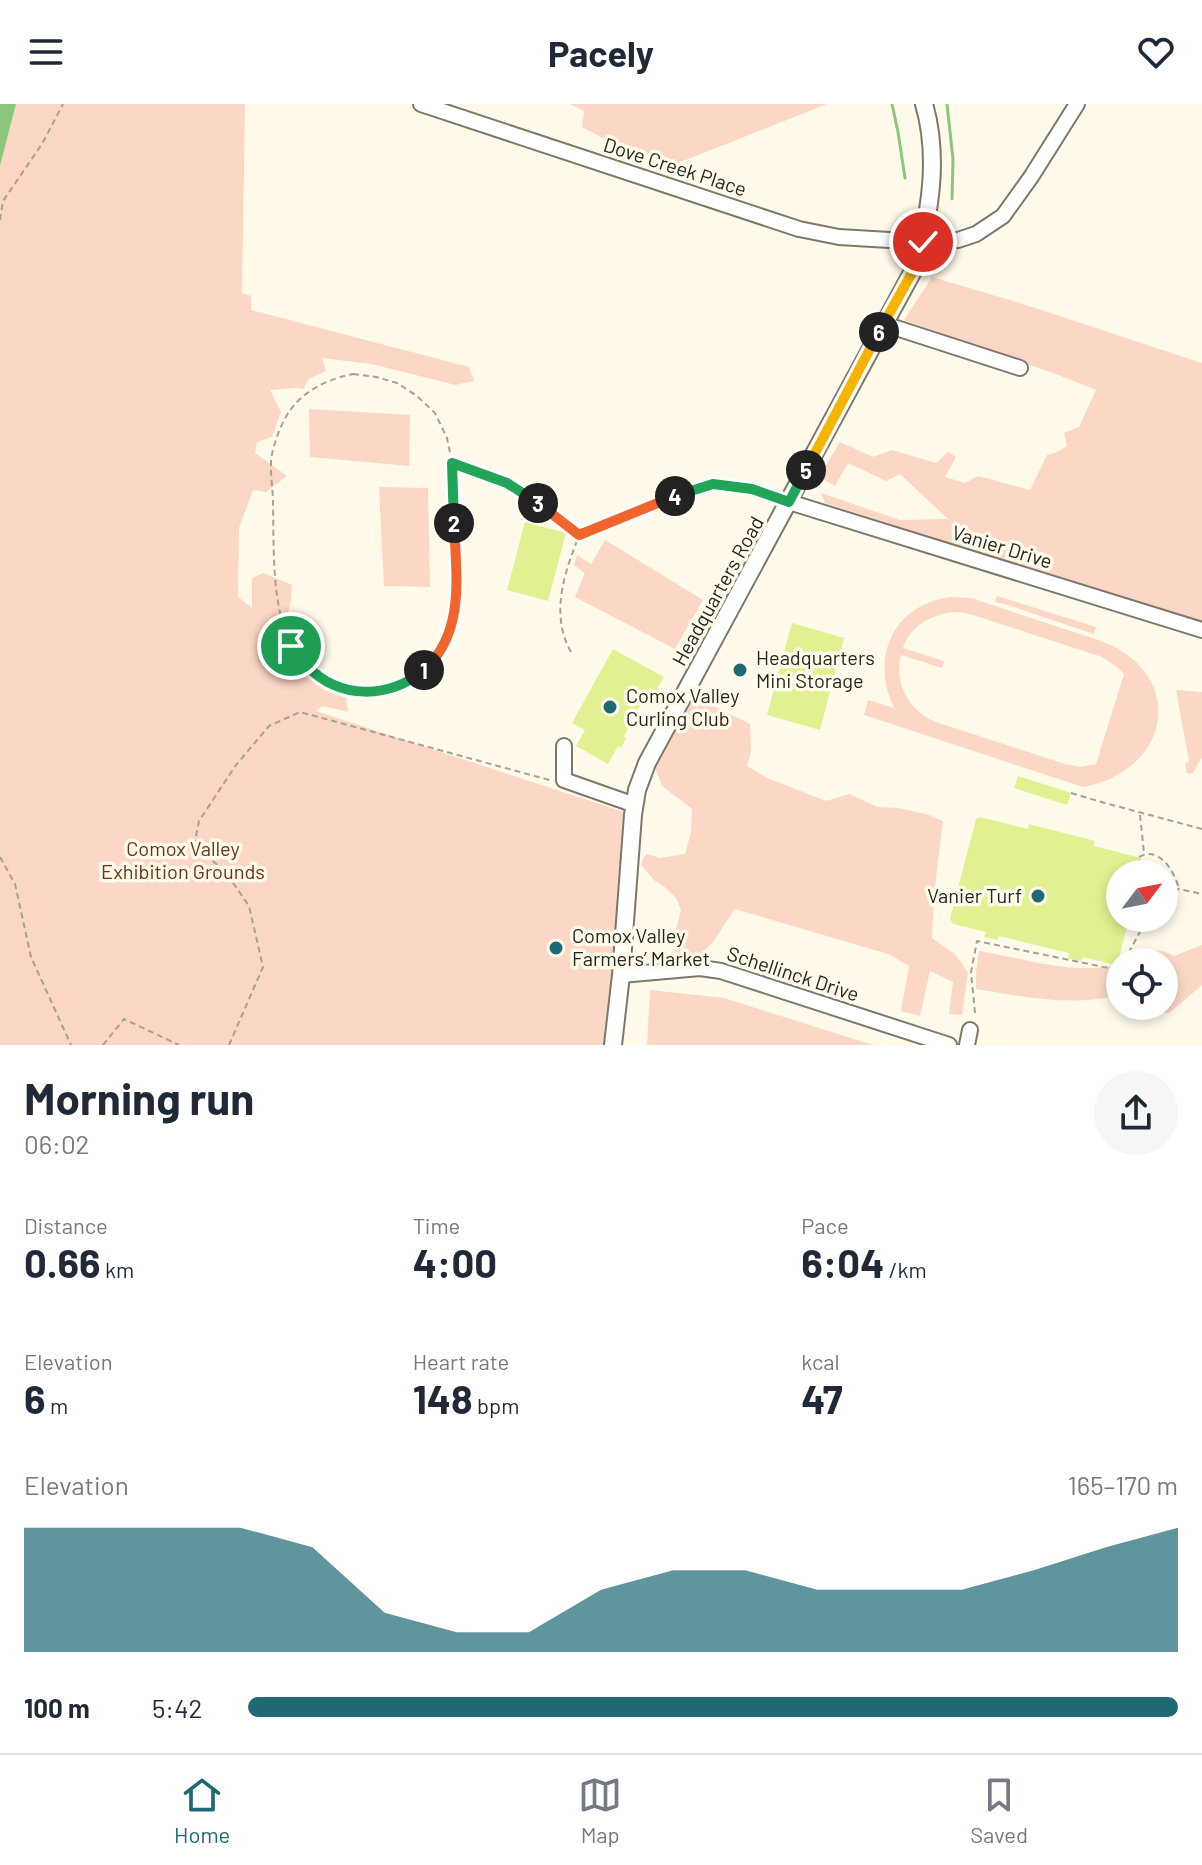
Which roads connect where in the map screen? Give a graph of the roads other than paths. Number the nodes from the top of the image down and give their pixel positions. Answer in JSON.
{"nodes":[{"id":1,"x":421,"y":104,"type":"edge"},
{"id":2,"x":924,"y":104,"type":"edge"},
{"id":3,"x":1077,"y":104,"type":"edge"},
{"id":4,"x":923,"y":242,"type":"junction"},
{"id":5,"x":884,"y":324,"type":"junction"},
{"id":6,"x":1020,"y":368,"type":"dead end"},
{"id":7,"x":789,"y":502,"type":"junction"},
{"id":8,"x":1202,"y":630,"type":"edge"},
{"id":9,"x":564,"y":746,"type":"dead end"},
{"id":10,"x":635,"y":805,"type":"junction"},
{"id":11,"x":621,"y":975,"type":"junction"},
{"id":12,"x":613,"y":1045,"type":"edge"},
{"id":13,"x":949,"y":1045,"type":"edge"}],
"edges":[{"from":1,"to":4,"type":"street","name":"Dove Creek Place"},
{"from":2,"to":4,"type":"main road","name":"Headquarters Road"},
{"from":3,"to":4,"type":"street"},
{"from":4,"to":5,"type":"main road","name":"Headquarters Road"},
{"from":5,"to":6,"type":"street"},
{"from":5,"to":7,"type":"main road","name":"Headquarters Road"},
{"from":7,"to":8,"type":"street","name":"Vanier Drive"},
{"from":7,"to":10,"type":"main road","name":"Headquarters Road"},
{"from":9,"to":10,"type":"street"},
{"from":10,"to":11,"type":"main road","name":"Headquarters Road"},
{"from":11,"to":12,"type":"main road","name":"Headquarters Road"},
{"from":11,"to":13,"type":"street","name":"Schellinck Drive"}]}
